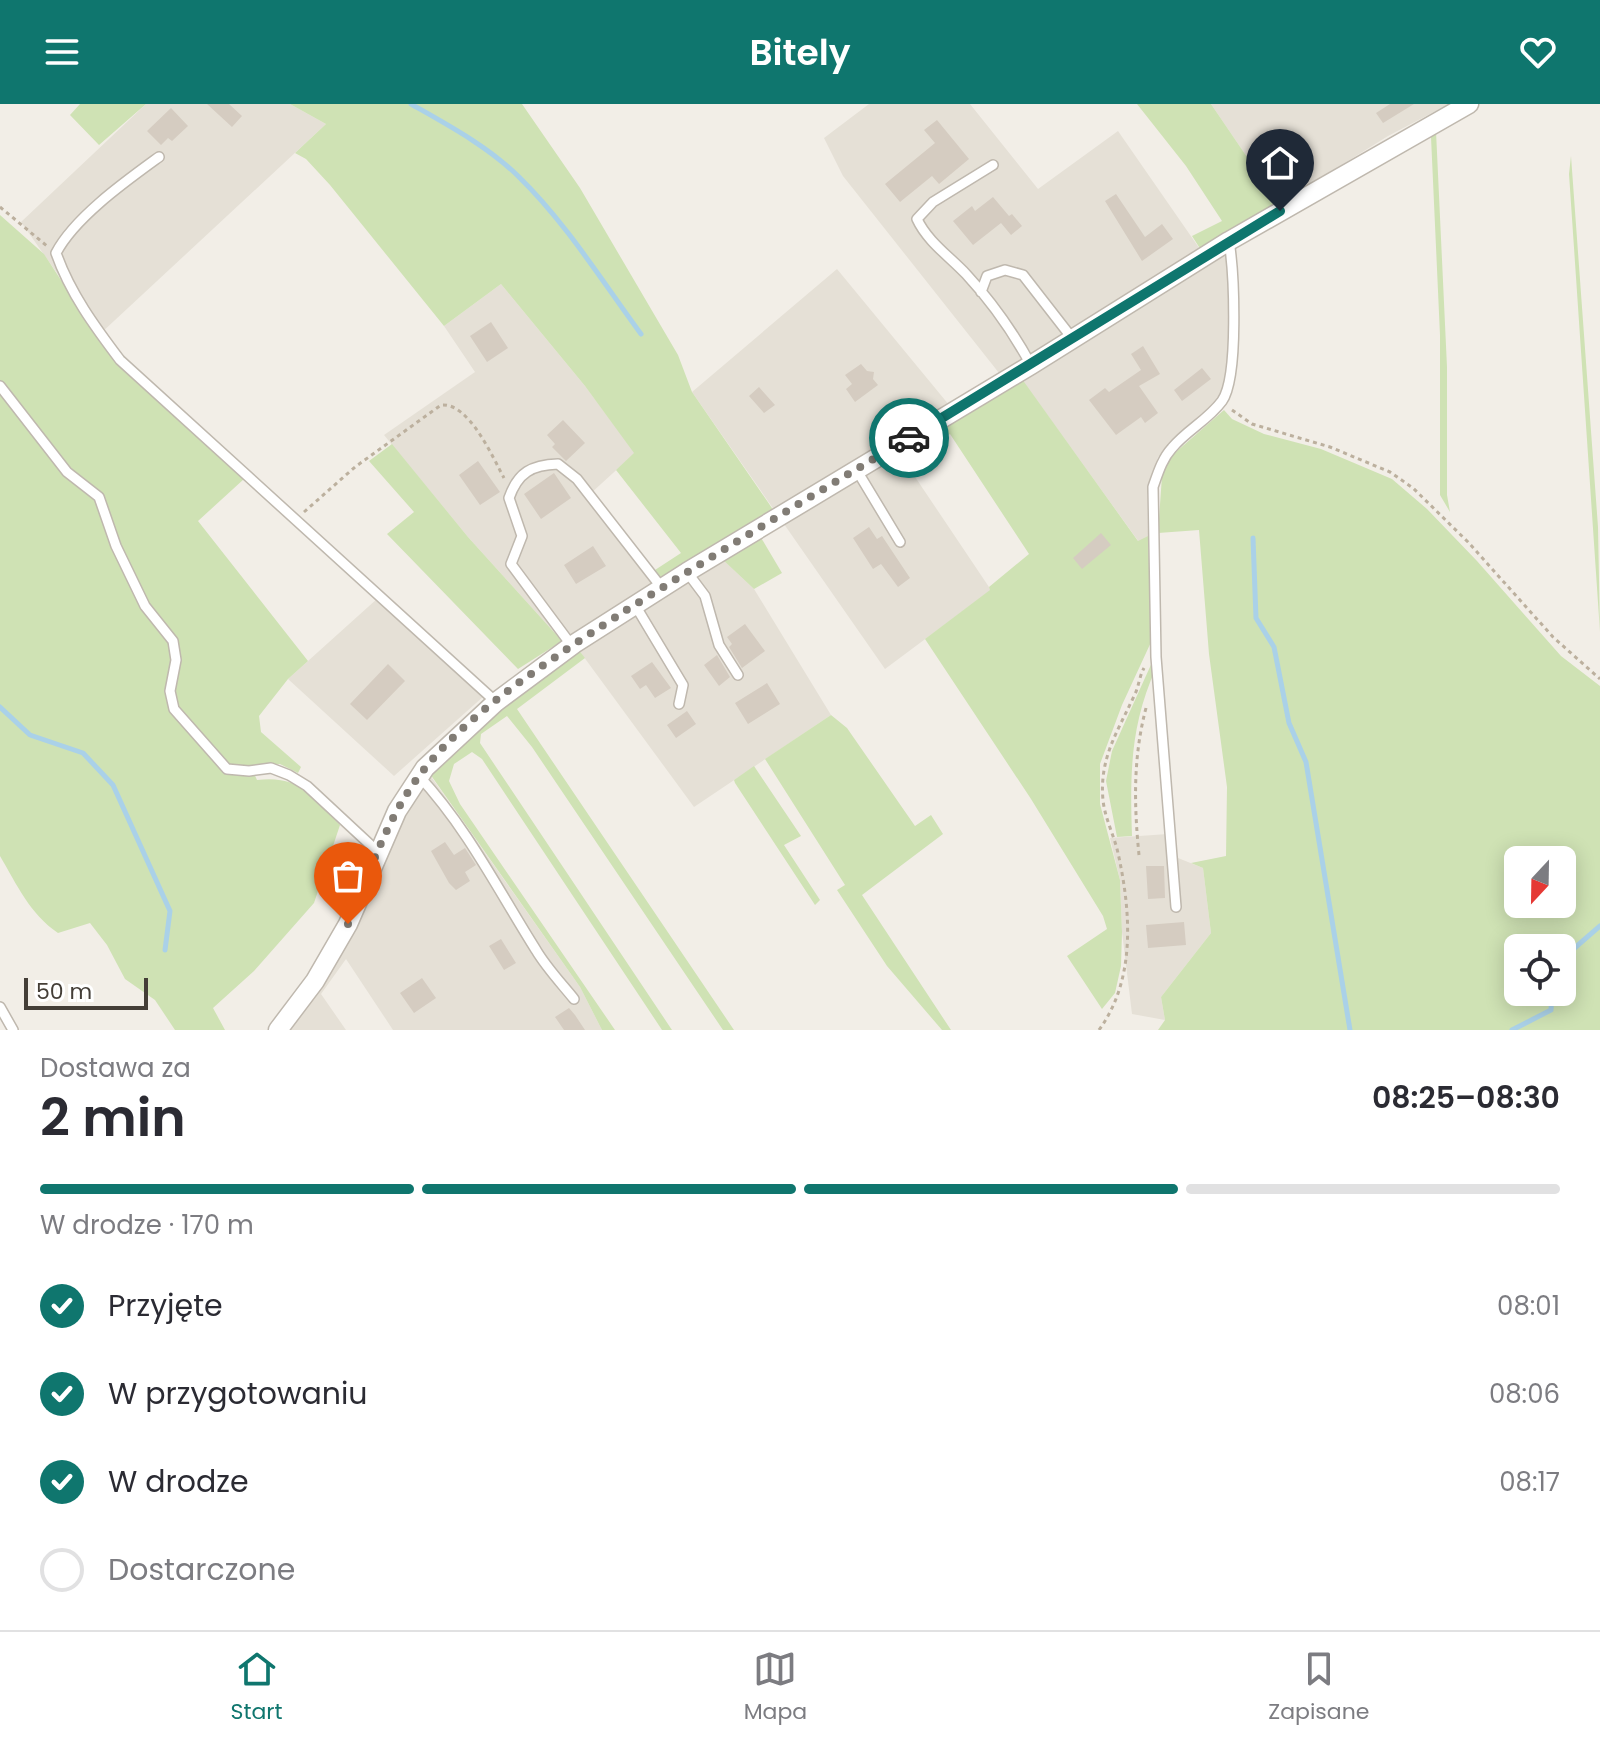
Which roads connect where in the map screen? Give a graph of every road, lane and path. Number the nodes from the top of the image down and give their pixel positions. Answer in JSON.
{"nodes":[{"id":1,"x":1469,"y":104,"type":"edge"},
{"id":2,"x":159,"y":157,"type":"dead end"},
{"id":3,"x":993,"y":165,"type":"dead end"},
{"id":4,"x":0,"y":207,"type":"edge"},
{"id":5,"x":1229,"y":241,"type":"junction"},
{"id":6,"x":56,"y":253,"type":"junction"},
{"id":7,"x":981,"y":292,"type":"junction"},
{"id":8,"x":1072,"y":338,"type":"junction"},
{"id":9,"x":1031,"y":365,"type":"junction"},
{"id":10,"x":0,"y":386,"type":"edge"},
{"id":11,"x":1225,"y":396,"type":"junction"},
{"id":12,"x":856,"y":469,"type":"junction"},
{"id":13,"x":511,"y":490,"type":"junction"},
{"id":14,"x":294,"y":519,"type":"junction"},
{"id":15,"x":900,"y":542,"type":"dead end"},
{"id":16,"x":687,"y":572,"type":"junction"},
{"id":17,"x":662,"y":588,"type":"junction"},
{"id":18,"x":635,"y":605,"type":"junction"},
{"id":19,"x":572,"y":646,"type":"junction"},
{"id":20,"x":1156,"y":647,"type":"junction"},
{"id":21,"x":738,"y":675,"type":"dead end"},
{"id":22,"x":1600,"y":679,"type":"edge"},
{"id":23,"x":1149,"y":698,"type":"dead end"},
{"id":24,"x":496,"y":702,"type":"junction"},
{"id":25,"x":679,"y":704,"type":"dead end"},
{"id":26,"x":419,"y":776,"type":"junction"},
{"id":27,"x":378,"y":852,"type":"junction"},
{"id":28,"x":1139,"y":855,"type":"dead end"},
{"id":29,"x":1176,"y":907,"type":"dead end"},
{"id":30,"x":574,"y":999,"type":"dead end"},
{"id":31,"x":0,"y":1007,"type":"edge"},
{"id":32,"x":13,"y":1030,"type":"edge"},
{"id":33,"x":278,"y":1030,"type":"edge"},
{"id":34,"x":1099,"y":1030,"type":"edge"}],
"edges":[{"from":1,"to":5,"type":"street"},
{"from":2,"to":6,"type":"lane"},
{"from":3,"to":7,"type":"lane"},
{"from":4,"to":6,"type":"path"},
{"from":5,"to":8,"type":"street"},
{"from":5,"to":11,"type":"lane"},
{"from":6,"to":14,"type":"lane"},
{"from":7,"to":8,"type":"lane"},
{"from":7,"to":9,"type":"lane"},
{"from":8,"to":9,"type":"street"},
{"from":9,"to":12,"type":"street"},
{"from":10,"to":27,"type":"lane"},
{"from":11,"to":20,"type":"lane"},
{"from":11,"to":22,"type":"path"},
{"from":12,"to":15,"type":"lane"},
{"from":12,"to":16,"type":"street"},
{"from":13,"to":14,"type":"path"},
{"from":13,"to":17,"type":"lane"},
{"from":13,"to":19,"type":"lane"},
{"from":14,"to":24,"type":"lane"},
{"from":16,"to":17,"type":"street"},
{"from":16,"to":21,"type":"lane"},
{"from":17,"to":18,"type":"street"},
{"from":18,"to":19,"type":"street"},
{"from":18,"to":25,"type":"lane"},
{"from":19,"to":24,"type":"street"},
{"from":20,"to":29,"type":"lane"},
{"from":20,"to":34,"type":"path"},
{"from":23,"to":28,"type":"path"},
{"from":24,"to":26,"type":"street"},
{"from":26,"to":27,"type":"street"},
{"from":26,"to":30,"type":"lane"},
{"from":27,"to":33,"type":"street"},
{"from":31,"to":32,"type":"lane"}]}
